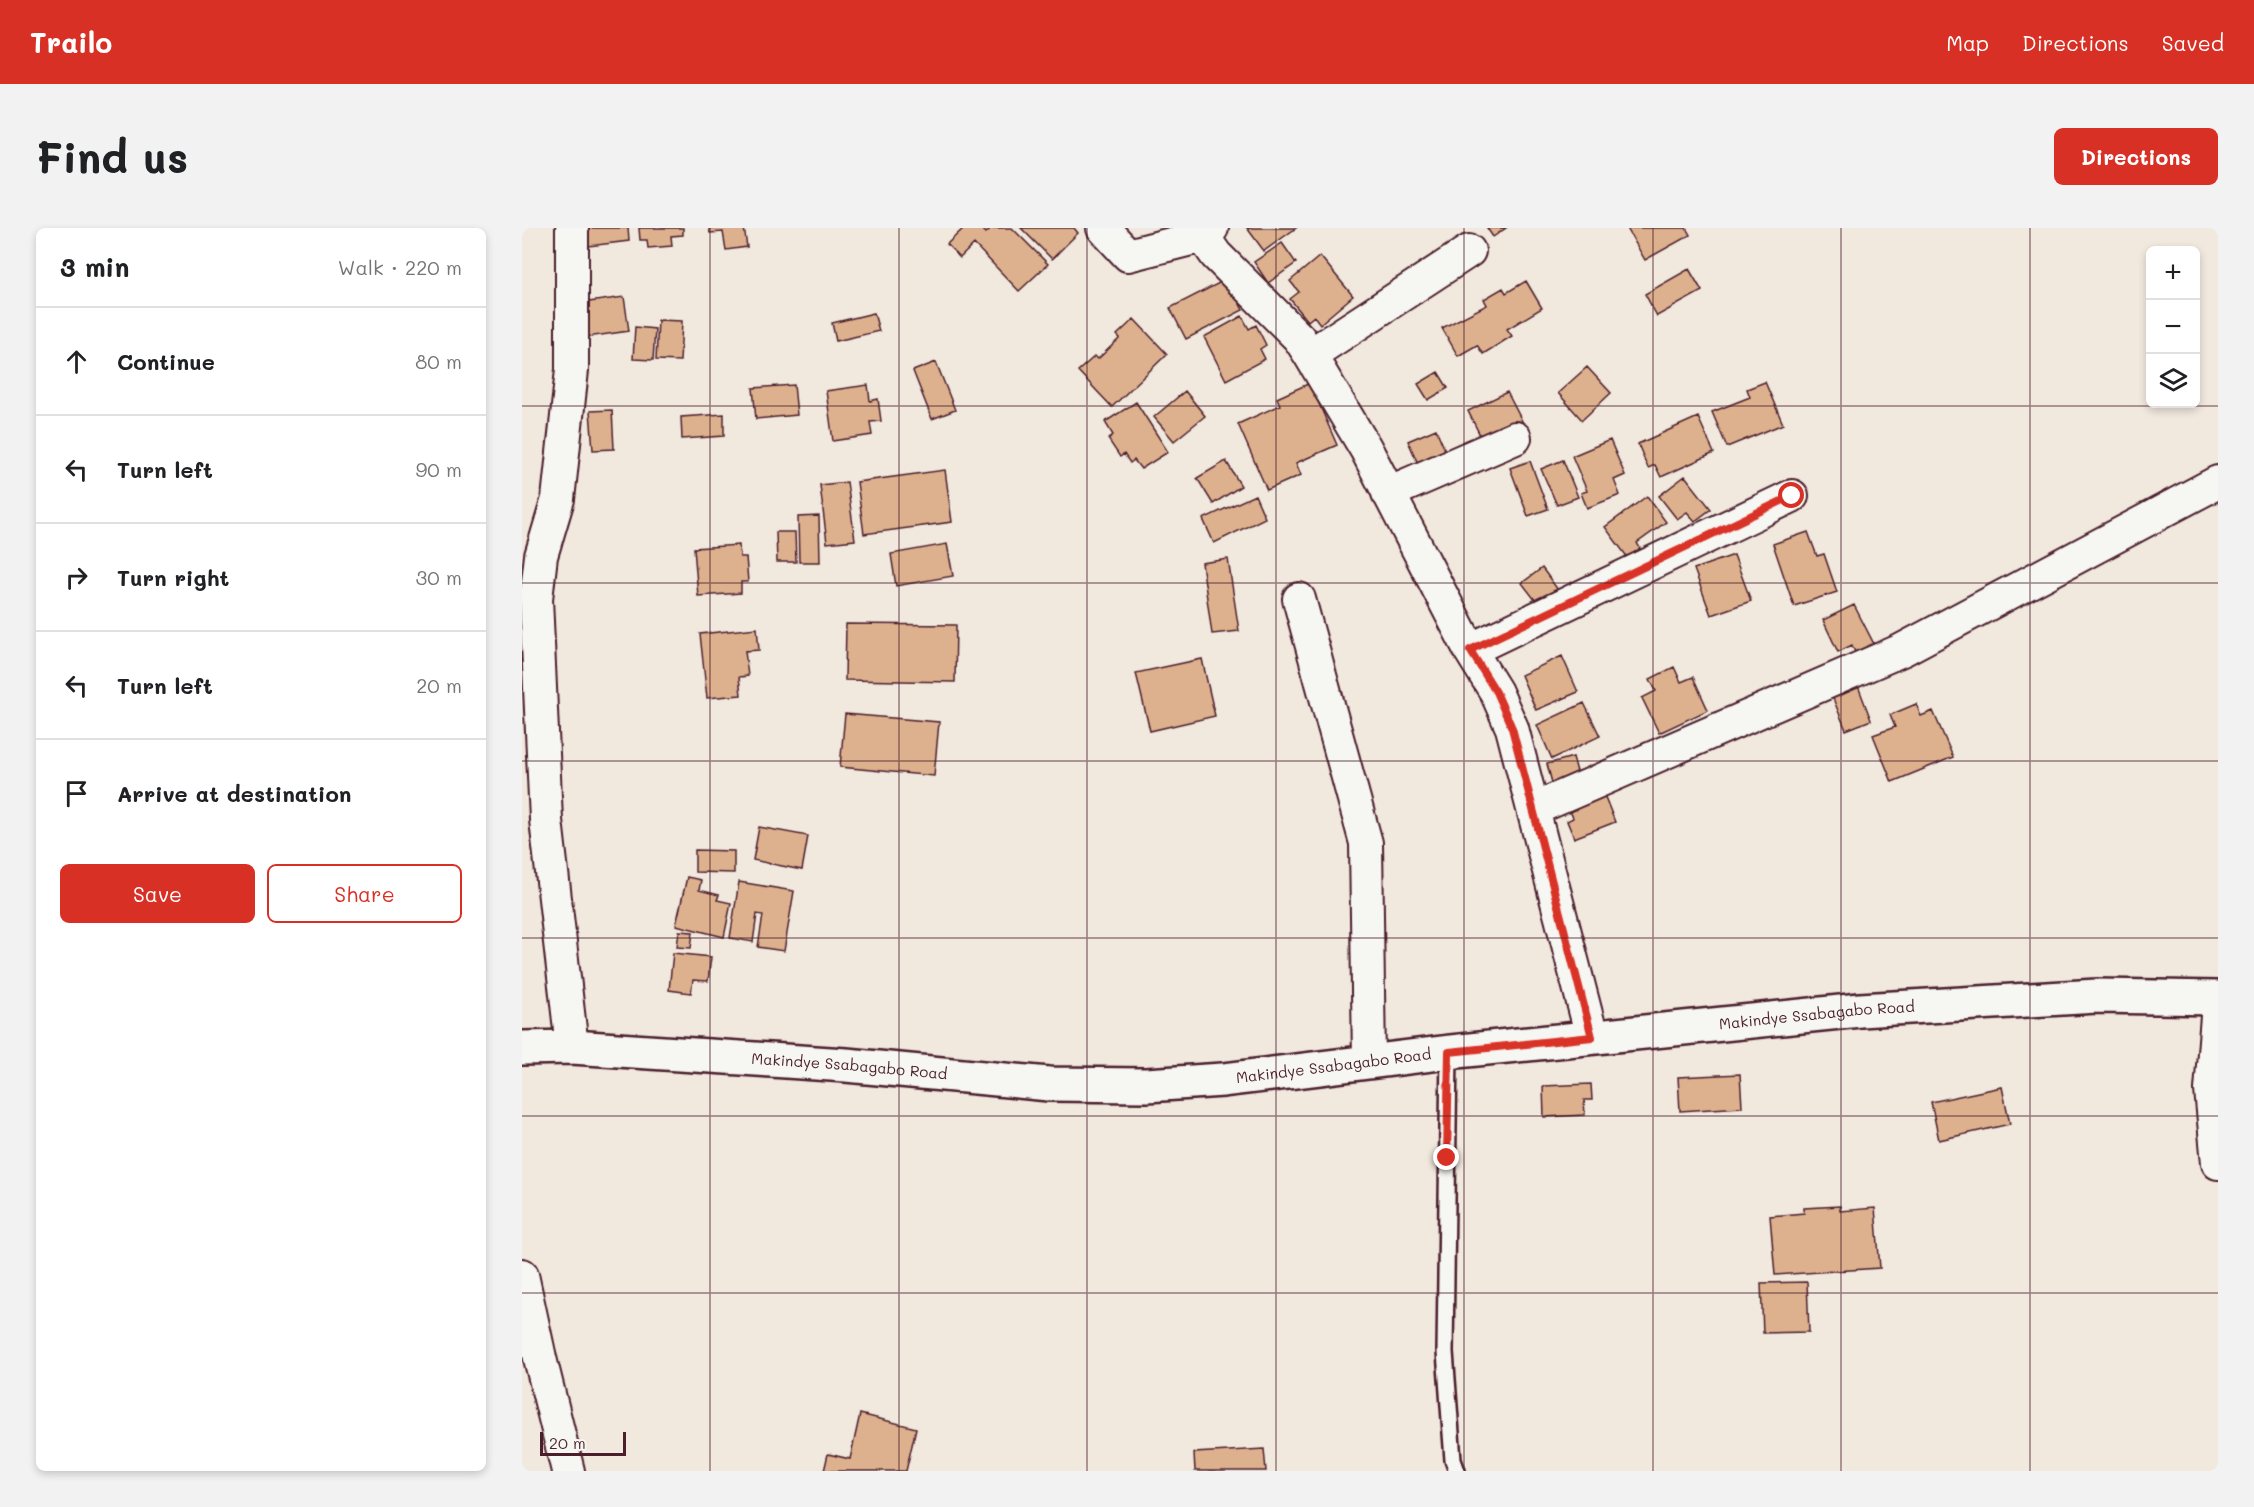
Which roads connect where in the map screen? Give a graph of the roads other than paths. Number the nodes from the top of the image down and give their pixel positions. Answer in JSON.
{"nodes":[{"id":1,"x":572,"y":228,"type":"edge"},
{"id":2,"x":1103,"y":228,"type":"edge"},
{"id":3,"x":1204,"y":231,"type":"edge"},
{"id":4,"x":1469,"y":251,"type":"dead end"},
{"id":5,"x":1310,"y":355,"type":"junction"},
{"id":6,"x":1515,"y":438,"type":"dead end"},
{"id":7,"x":2218,"y":482,"type":"edge"},
{"id":8,"x":1388,"y":493,"type":"junction"},
{"id":9,"x":1792,"y":496,"type":"dead end"},
{"id":10,"x":1299,"y":599,"type":"dead end"},
{"id":11,"x":1470,"y":650,"type":"junction"},
{"id":12,"x":1534,"y":809,"type":"junction"},
{"id":13,"x":2218,"y":998,"type":"edge"},
{"id":14,"x":2218,"y":1004,"type":"edge"},
{"id":15,"x":1592,"y":1037,"type":"junction"},
{"id":16,"x":572,"y":1047,"type":"junction"},
{"id":17,"x":522,"y":1048,"type":"edge"},
{"id":18,"x":1449,"y":1052,"type":"junction"},
{"id":19,"x":1369,"y":1062,"type":"junction"},
{"id":20,"x":2218,"y":1163,"type":"edge"},
{"id":21,"x":522,"y":1275,"type":"edge"},
{"id":22,"x":568,"y":1471,"type":"edge"},
{"id":23,"x":1457,"y":1471,"type":"edge"}],
"edges":[{"from":1,"to":16,"type":"street"},
{"from":2,"to":3,"type":"street"},
{"from":3,"to":5,"type":"street"},
{"from":4,"to":5,"type":"street"},
{"from":5,"to":8,"type":"street"},
{"from":6,"to":8,"type":"street"},
{"from":7,"to":12,"type":"street"},
{"from":8,"to":11,"type":"street"},
{"from":9,"to":11,"type":"street"},
{"from":10,"to":19,"type":"street"},
{"from":11,"to":12,"type":"street"},
{"from":12,"to":15,"type":"street"},
{"from":13,"to":15,"type":"street","name":"Makindye Ssabagabo Road"},
{"from":14,"to":20,"type":"street"},
{"from":15,"to":18,"type":"street","name":"Makindye Ssabagabo Road"},
{"from":16,"to":17,"type":"street","name":"Makindye Ssabagabo Road"},
{"from":16,"to":19,"type":"street","name":"Makindye Ssabagabo Road"},
{"from":18,"to":19,"type":"street","name":"Makindye Ssabagabo Road"},
{"from":18,"to":23,"type":"lane"},
{"from":21,"to":22,"type":"street"}]}
